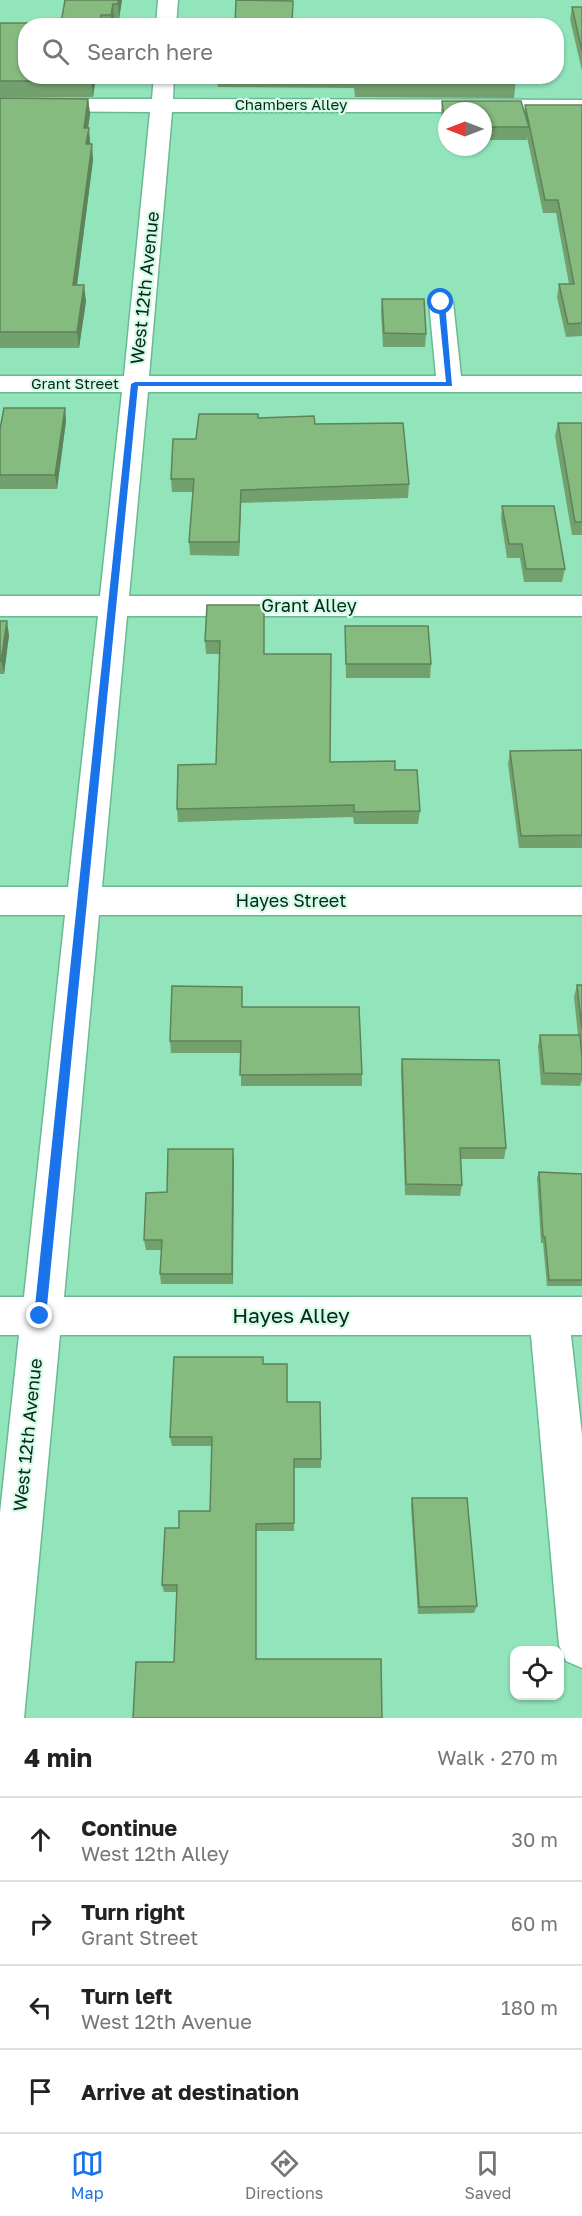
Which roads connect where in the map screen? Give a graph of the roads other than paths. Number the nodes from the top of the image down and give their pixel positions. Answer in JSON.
{"nodes":[{"id":1,"x":168,"y":0,"type":"edge"},
{"id":2,"x":167,"y":18,"type":"edge"},
{"id":3,"x":164,"y":91,"type":"edge"},
{"id":4,"x":0,"y":105,"type":"edge"},
{"id":5,"x":582,"y":106,"type":"edge"},
{"id":6,"x":441,"y":302,"type":"dead end"},
{"id":7,"x":0,"y":384,"type":"edge"},
{"id":8,"x":135,"y":384,"type":"junction"},
{"id":9,"x":450,"y":384,"type":"junction"},
{"id":10,"x":582,"y":384,"type":"edge"},
{"id":11,"x":0,"y":606,"type":"edge"},
{"id":12,"x":112,"y":606,"type":"junction"},
{"id":13,"x":582,"y":606,"type":"edge"},
{"id":14,"x":0,"y":901,"type":"edge"},
{"id":15,"x":84,"y":901,"type":"junction"},
{"id":16,"x":582,"y":901,"type":"edge"},
{"id":17,"x":0,"y":1316,"type":"edge"},
{"id":18,"x":40,"y":1316,"type":"junction"},
{"id":19,"x":565,"y":1316,"type":"edge"},
{"id":20,"x":582,"y":1645,"type":"edge"},
{"id":21,"x":1,"y":1718,"type":"edge"}],
"edges":[{"from":1,"to":2,"type":"street"},
{"from":3,"to":4,"type":"street","name":"Chambers Alley"},
{"from":3,"to":5,"type":"street","name":"Chambers Alley"},
{"from":3,"to":8,"type":"street","name":"West 12th Avenue"},
{"from":6,"to":9,"type":"street"},
{"from":7,"to":8,"type":"street","name":"Grant Street"},
{"from":8,"to":9,"type":"street","name":"Grant Street"},
{"from":8,"to":12,"type":"street","name":"West 12th Avenue"},
{"from":9,"to":10,"type":"street","name":"Grant Street"},
{"from":11,"to":12,"type":"street","name":"Grant Alley"},
{"from":12,"to":13,"type":"street","name":"Grant Alley"},
{"from":12,"to":15,"type":"street","name":"West 12th Avenue"},
{"from":14,"to":15,"type":"street","name":"Hayes Street"},
{"from":15,"to":16,"type":"street","name":"Hayes Street"},
{"from":15,"to":18,"type":"street","name":"West 12th Avenue"},
{"from":17,"to":18,"type":"street","name":"Hayes Alley"},
{"from":18,"to":19,"type":"street","name":"Hayes Alley"},
{"from":18,"to":21,"type":"street","name":"West 12th Avenue"},
{"from":19,"to":20,"type":"street"}]}
